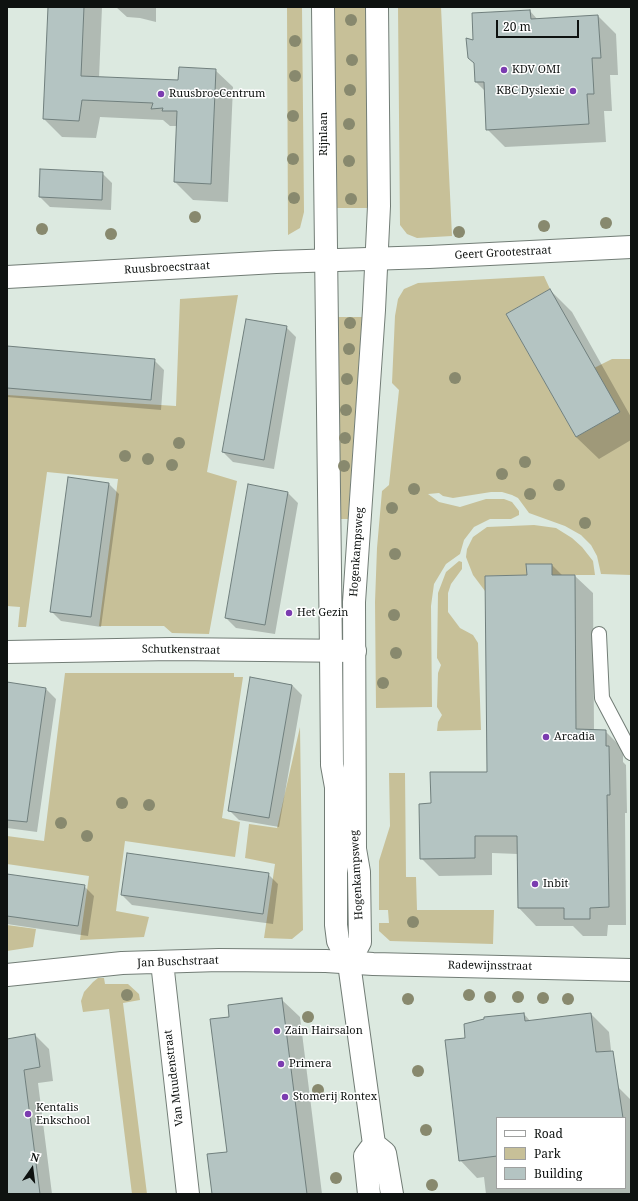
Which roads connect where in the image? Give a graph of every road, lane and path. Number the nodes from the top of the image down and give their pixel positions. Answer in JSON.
{"nodes":[{"id":1,"x":323,"y":7,"type":"edge"},
{"id":2,"x":377,"y":7,"type":"edge"},
{"id":3,"x":631,"y":247,"type":"edge"},
{"id":4,"x":376,"y":258,"type":"junction"},
{"id":5,"x":326,"y":260,"type":"junction"},
{"id":6,"x":7,"y":277,"type":"edge"},
{"id":7,"x":599,"y":634,"type":"dead end"},
{"id":8,"x":355,"y":651,"type":"junction"},
{"id":9,"x":7,"y":652,"type":"edge"},
{"id":10,"x":331,"y":652,"type":"junction"},
{"id":11,"x":631,"y":752,"type":"edge"},
{"id":12,"x":162,"y":962,"type":"junction"},
{"id":13,"x":350,"y":963,"type":"junction"},
{"id":14,"x":631,"y":970,"type":"edge"},
{"id":15,"x":7,"y":975,"type":"edge"},
{"id":16,"x":374,"y":1144,"type":"junction"},
{"id":17,"x":188,"y":1194,"type":"edge"},
{"id":18,"x":370,"y":1194,"type":"edge"},
{"id":19,"x":392,"y":1194,"type":"edge"}],
"edges":[{"from":1,"to":5,"type":"street","name":"Rijnlaan"},
{"from":2,"to":4,"type":"street"},
{"from":3,"to":4,"type":"street","name":"Geert Grootestraat"},
{"from":4,"to":5,"type":"street","name":"Geert Grootestraat"},
{"from":4,"to":8,"type":"street","name":"Hogenkampsweg"},
{"from":5,"to":6,"type":"street","name":"Ruusbroecstraat"},
{"from":5,"to":10,"type":"street","name":"Hogenkampsweg"},
{"from":7,"to":11,"type":"lane"},
{"from":8,"to":10,"type":"street","name":"Schutkenstraat"},
{"from":8,"to":13,"type":"street","name":"Hogenkampsweg"},
{"from":9,"to":10,"type":"street","name":"Schutkenstraat"},
{"from":10,"to":13,"type":"street","name":"Hogenkampsweg"},
{"from":12,"to":13,"type":"street","name":"Jan Buschstraat"},
{"from":12,"to":15,"type":"street","name":"Jan Buschstraat"},
{"from":12,"to":17,"type":"street","name":"Van Muudenstraat"},
{"from":13,"to":14,"type":"street","name":"Radewijnsstraat"},
{"from":13,"to":16,"type":"street","name":"Hogenkampsweg"},
{"from":16,"to":18,"type":"street"},
{"from":16,"to":19,"type":"street"}]}
